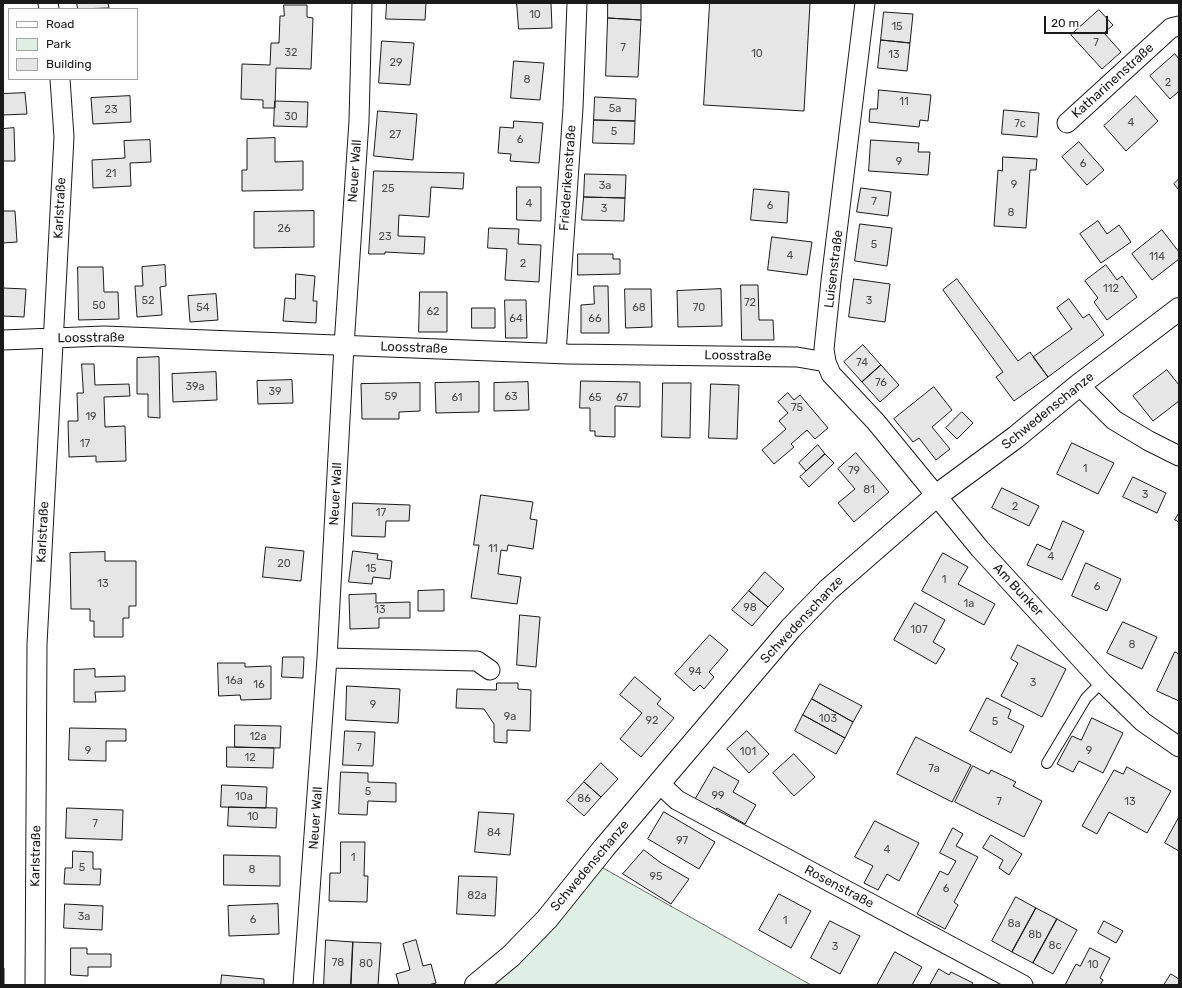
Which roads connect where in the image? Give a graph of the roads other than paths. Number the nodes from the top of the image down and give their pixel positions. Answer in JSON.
{"nodes":[{"id":1,"x":362,"y":3,"type":"edge"},
{"id":2,"x":577,"y":3,"type":"edge"},
{"id":3,"x":865,"y":3,"type":"edge"},
{"id":4,"x":1179,"y":26,"type":"edge"},
{"id":5,"x":60,"y":80,"type":"edge"},
{"id":6,"x":1067,"y":123,"type":"dead end"},
{"id":7,"x":1179,"y":309,"type":"edge"},
{"id":8,"x":53,"y":338,"type":"junction"},
{"id":9,"x":3,"y":340,"type":"edge"},
{"id":10,"x":344,"y":346,"type":"junction"},
{"id":11,"x":556,"y":353,"type":"junction"},
{"id":12,"x":826,"y":362,"type":"junction"},
{"id":13,"x":1079,"y":385,"type":"junction"},
{"id":14,"x":1179,"y":456,"type":"edge"},
{"id":15,"x":936,"y":496,"type":"junction"},
{"id":16,"x":327,"y":658,"type":"junction"},
{"id":17,"x":490,"y":670,"type":"dead end"},
{"id":18,"x":1102,"y":682,"type":"junction"},
{"id":19,"x":1179,"y":748,"type":"edge"},
{"id":20,"x":1047,"y":763,"type":"dead end"},
{"id":21,"x":659,"y":783,"type":"junction"},
{"id":22,"x":35,"y":985,"type":"edge"},
{"id":23,"x":303,"y":985,"type":"edge"},
{"id":24,"x":476,"y":985,"type":"edge"},
{"id":25,"x":1023,"y":985,"type":"edge"}],
"edges":[{"from":1,"to":10,"type":"street","name":"Neuer Wall"},
{"from":2,"to":11,"type":"street","name":"Friederikenstraße"},
{"from":3,"to":12,"type":"street","name":"Luisenstraße"},
{"from":4,"to":6,"type":"street","name":"Katharinenstraße"},
{"from":5,"to":8,"type":"street","name":"Karlstraße"},
{"from":7,"to":13,"type":"street","name":"Schwedenschanze"},
{"from":8,"to":9,"type":"street","name":"Loosstraße"},
{"from":8,"to":10,"type":"street","name":"Loosstraße"},
{"from":8,"to":22,"type":"street","name":"Karlstraße"},
{"from":10,"to":11,"type":"street","name":"Loosstraße"},
{"from":10,"to":16,"type":"street","name":"Neuer Wall"},
{"from":11,"to":12,"type":"street","name":"Loosstraße"},
{"from":12,"to":15,"type":"street","name":"Luisenstraße"},
{"from":13,"to":14,"type":"street"},
{"from":13,"to":15,"type":"street","name":"Schwedenschanze"},
{"from":15,"to":18,"type":"street","name":"Am Bunker"},
{"from":15,"to":21,"type":"street","name":"Schwedenschanze"},
{"from":16,"to":17,"type":"street"},
{"from":16,"to":23,"type":"street","name":"Neuer Wall"},
{"from":18,"to":19,"type":"street","name":"Am Bunker"},
{"from":18,"to":20,"type":"lane"},
{"from":21,"to":24,"type":"street","name":"Schwedenschanze"},
{"from":21,"to":25,"type":"street","name":"Rosenstraße"}]}
